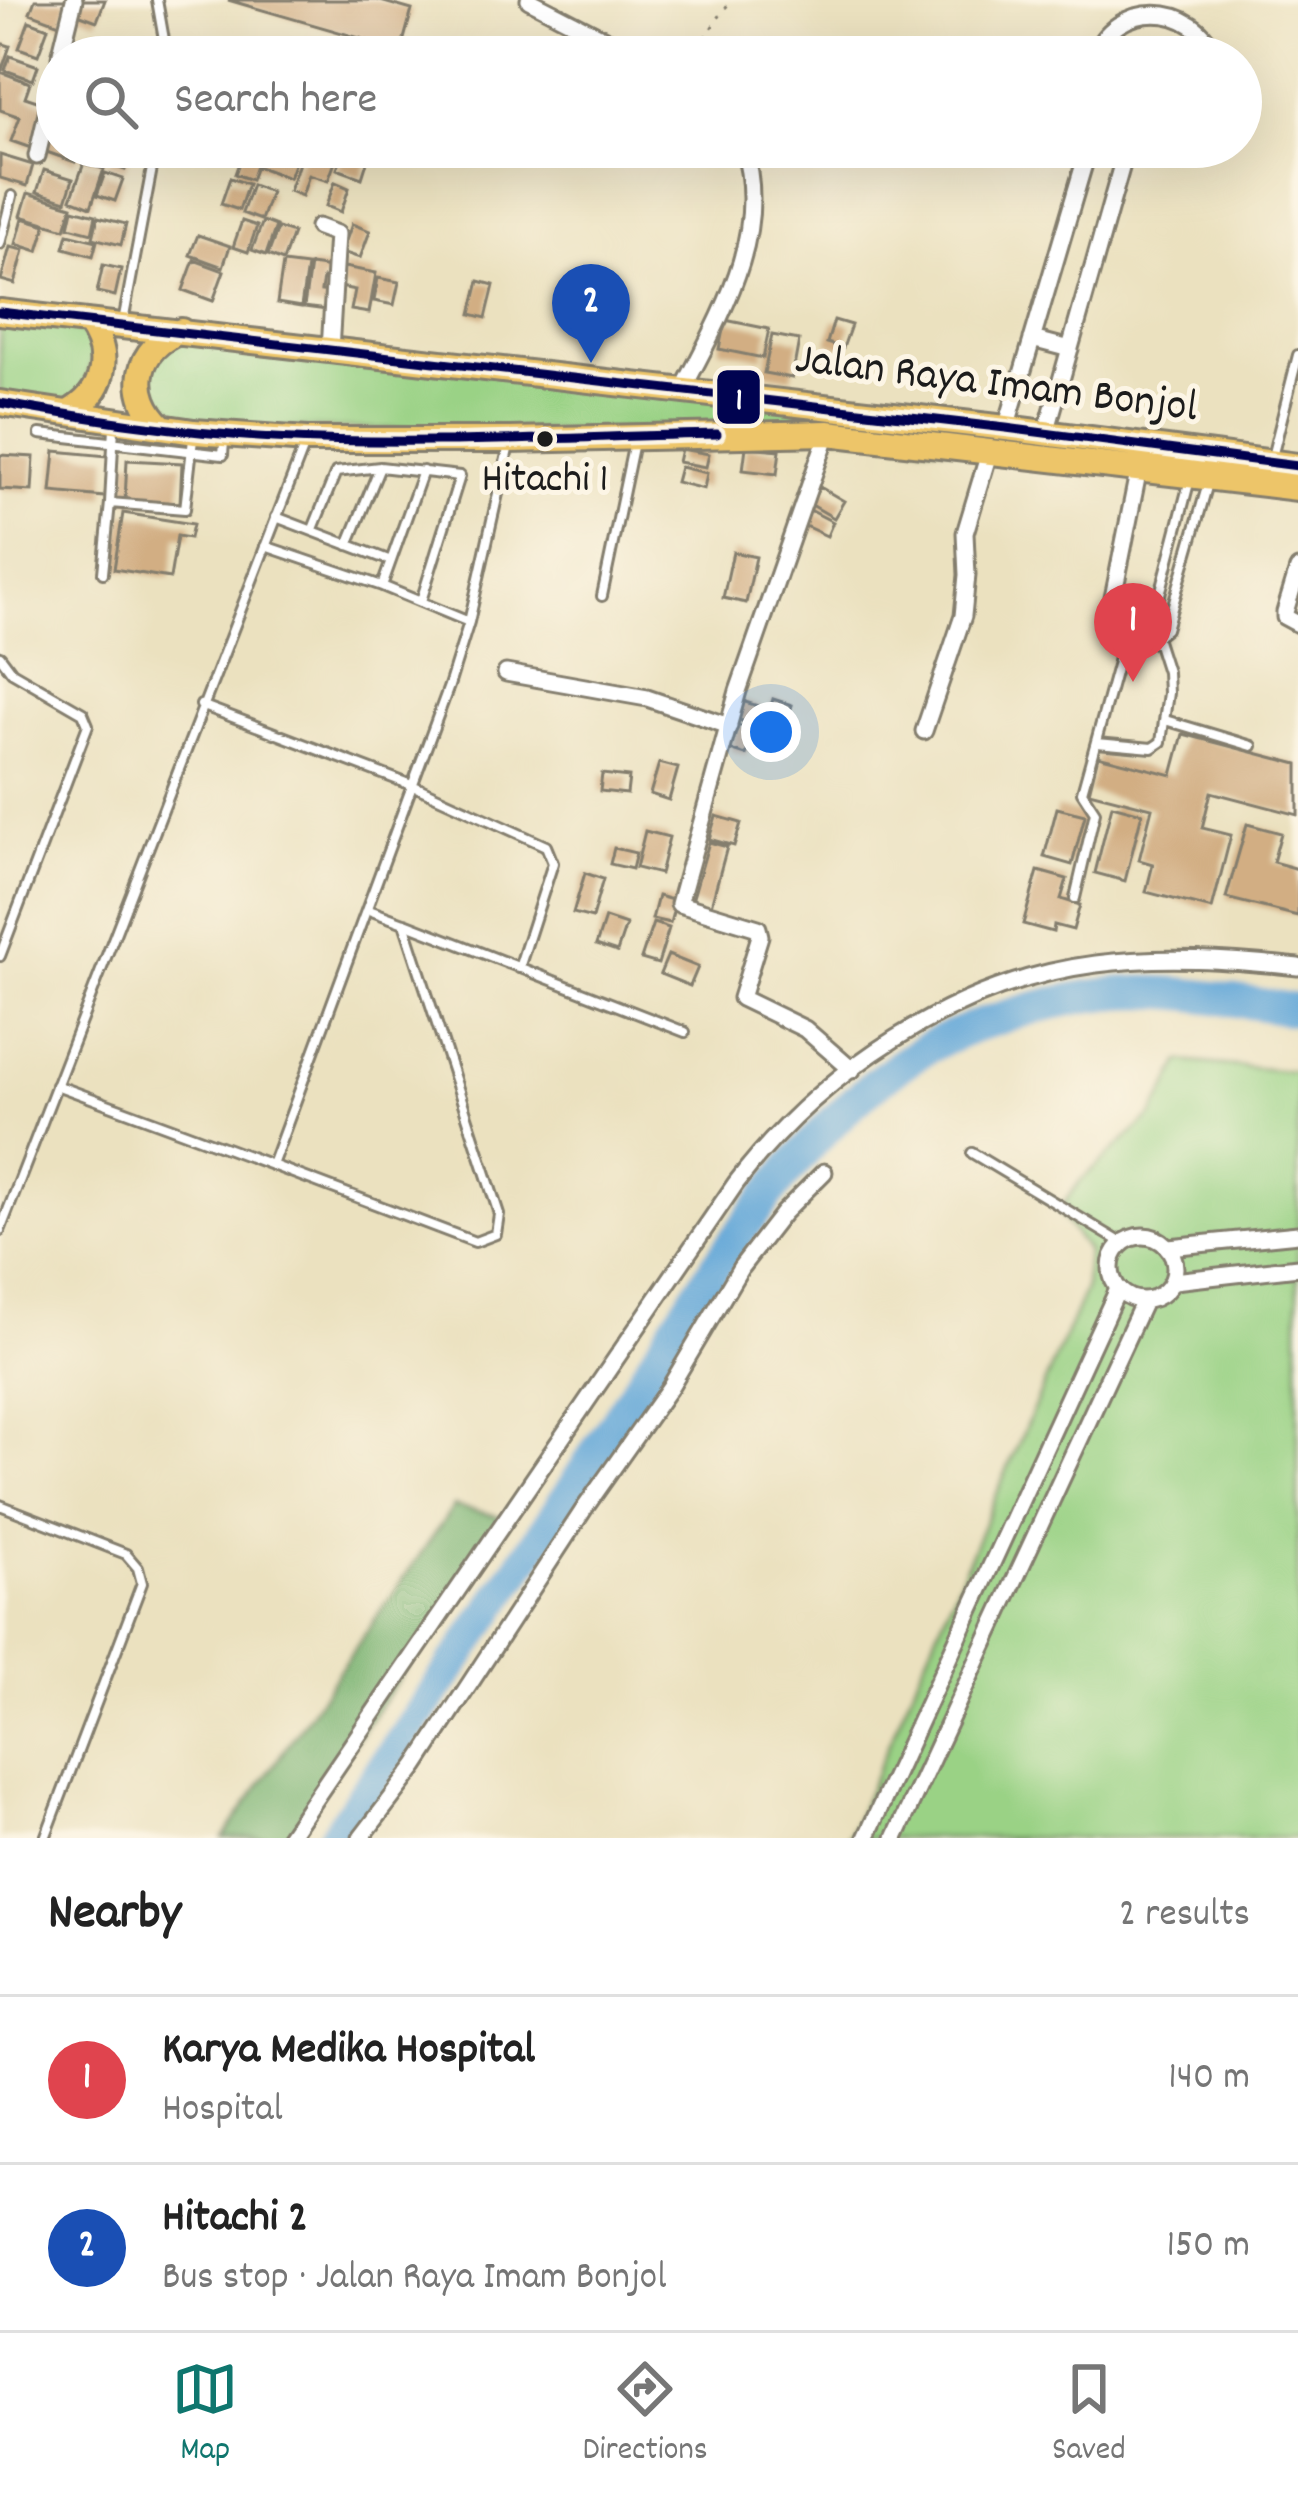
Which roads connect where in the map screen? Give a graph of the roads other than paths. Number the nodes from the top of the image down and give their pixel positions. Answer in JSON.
{"nodes":[{"id":1,"x":74,"y":0,"type":"edge"},
{"id":2,"x":157,"y":0,"type":"edge"},
{"id":3,"x":530,"y":0,"type":"edge"},
{"id":4,"x":1194,"y":0,"type":"edge"},
{"id":5,"x":1182,"y":10,"type":"edge"},
{"id":6,"x":65,"y":36,"type":"edge"},
{"id":7,"x":163,"y":36,"type":"edge"},
{"id":8,"x":599,"y":36,"type":"edge"},
{"id":9,"x":1104,"y":36,"type":"edge"},
{"id":10,"x":1206,"y":36,"type":"edge"},
{"id":11,"x":152,"y":168,"type":"edge"},
{"id":12,"x":750,"y":168,"type":"edge"},
{"id":13,"x":1083,"y":168,"type":"edge"},
{"id":14,"x":1121,"y":168,"type":"edge"},
{"id":15,"x":13,"y":196,"type":"dead end"},
{"id":16,"x":318,"y":227,"type":"dead end"},
{"id":17,"x":0,"y":244,"type":"edge"},
{"id":18,"x":0,"y":312,"type":"edge"},
{"id":19,"x":88,"y":322,"type":"junction"},
{"id":20,"x":122,"y":326,"type":"junction"},
{"id":21,"x":182,"y":331,"type":"junction"},
{"id":22,"x":1032,"y":338,"type":"junction"},
{"id":23,"x":1070,"y":349,"type":"junction"},
{"id":24,"x":330,"y":350,"type":"junction"},
{"id":25,"x":1298,"y":355,"type":"edge"},
{"id":26,"x":682,"y":391,"type":"junction"},
{"id":27,"x":0,"y":403,"type":"edge"},
{"id":28,"x":68,"y":413,"type":"junction"},
{"id":29,"x":162,"y":427,"type":"junction"},
{"id":30,"x":1006,"y":428,"type":"junction"},
{"id":31,"x":114,"y":432,"type":"junction"},
{"id":32,"x":828,"y":433,"type":"junction"},
{"id":33,"x":1046,"y":433,"type":"junction"},
{"id":34,"x":40,"y":434,"type":"dead end"},
{"id":35,"x":636,"y":435,"type":"junction"},
{"id":36,"x":307,"y":440,"type":"junction"},
{"id":37,"x":510,"y":440,"type":"junction"},
{"id":38,"x":193,"y":441,"type":"junction"},
{"id":39,"x":990,"y":450,"type":"junction"},
{"id":40,"x":1270,"y":462,"type":"junction"},
{"id":41,"x":1298,"y":466,"type":"edge"},
{"id":42,"x":380,"y":467,"type":"junction"},
{"id":43,"x":1139,"y":468,"type":"junction"},
{"id":44,"x":423,"y":471,"type":"junction"},
{"id":45,"x":1200,"y":476,"type":"junction"},
{"id":46,"x":1298,"y":488,"type":"edge"},
{"id":47,"x":110,"y":503,"type":"junction"},
{"id":48,"x":276,"y":517,"type":"junction"},
{"id":49,"x":314,"y":529,"type":"junction"},
{"id":50,"x":348,"y":545,"type":"junction"},
{"id":51,"x":265,"y":546,"type":"junction"},
{"id":52,"x":391,"y":561,"type":"junction"},
{"id":53,"x":1298,"y":569,"type":"edge"},
{"id":54,"x":103,"y":573,"type":"dead end"},
{"id":55,"x":382,"y":586,"type":"junction"},
{"id":56,"x":602,"y":596,"type":"dead end"},
{"id":57,"x":421,"y":601,"type":"junction"},
{"id":58,"x":1112,"y":603,"type":"dead end"},
{"id":59,"x":470,"y":622,"type":"junction"},
{"id":60,"x":1298,"y":624,"type":"edge"},
{"id":61,"x":1156,"y":639,"type":"junction"},
{"id":62,"x":0,"y":656,"type":"edge"},
{"id":63,"x":506,"y":673,"type":"dead end"},
{"id":64,"x":201,"y":705,"type":"junction"},
{"id":65,"x":1165,"y":719,"type":"junction"},
{"id":66,"x":729,"y":726,"type":"junction"},
{"id":67,"x":924,"y":730,"type":"dead end"},
{"id":68,"x":1097,"y":743,"type":"junction"},
{"id":69,"x":1252,"y":746,"type":"dead end"},
{"id":70,"x":414,"y":787,"type":"junction"},
{"id":71,"x":1075,"y":898,"type":"dead end"},
{"id":72,"x":369,"y":910,"type":"junction"},
{"id":73,"x":404,"y":923,"type":"junction"},
{"id":74,"x":0,"y":956,"type":"edge"},
{"id":75,"x":1298,"y":967,"type":"edge"},
{"id":76,"x":519,"y":968,"type":"junction"},
{"id":77,"x":685,"y":1032,"type":"dead end"},
{"id":78,"x":852,"y":1070,"type":"junction"},
{"id":79,"x":56,"y":1085,"type":"junction"},
{"id":80,"x":972,"y":1153,"type":"dead end"},
{"id":81,"x":272,"y":1165,"type":"junction"},
{"id":82,"x":824,"y":1172,"type":"dead end"},
{"id":83,"x":0,"y":1231,"type":"edge"},
{"id":84,"x":1298,"y":1234,"type":"edge"},
{"id":85,"x":1122,"y":1243,"type":"junction"},
{"id":86,"x":1169,"y":1247,"type":"junction"},
{"id":87,"x":1298,"y":1267,"type":"edge"},
{"id":88,"x":1174,"y":1281,"type":"junction"},
{"id":89,"x":1118,"y":1289,"type":"junction"},
{"id":90,"x":1144,"y":1301,"type":"junction"},
{"id":91,"x":0,"y":1505,"type":"edge"},
{"id":92,"x":45,"y":1838,"type":"edge"},
{"id":93,"x":288,"y":1838,"type":"edge"},
{"id":94,"x":361,"y":1838,"type":"edge"},
{"id":95,"x":866,"y":1838,"type":"edge"},
{"id":96,"x":895,"y":1838,"type":"edge"}],
"edges":[{"from":1,"to":6,"type":"street"},
{"from":2,"to":7,"type":"lane"},
{"from":3,"to":8,"type":"street"},
{"from":4,"to":5,"type":"street"},
{"from":5,"to":9,"type":"street"},
{"from":5,"to":10,"type":"street"},
{"from":11,"to":20,"type":"lane"},
{"from":12,"to":26,"type":"street"},
{"from":13,"to":22,"type":"street"},
{"from":14,"to":23,"type":"street"},
{"from":15,"to":17,"type":"lane"},
{"from":16,"to":24,"type":"street"},
{"from":18,"to":19,"type":"highway","name":"Jalan Raya Imam Bonjol"},
{"from":19,"to":20,"type":"highway","name":"Jalan Raya Imam Bonjol"},
{"from":19,"to":28,"type":"highway"},
{"from":20,"to":21,"type":"highway","name":"Jalan Raya Imam Bonjol"},
{"from":21,"to":24,"type":"highway","name":"Jalan Raya Imam Bonjol"},
{"from":21,"to":29,"type":"highway"},
{"from":22,"to":23,"type":"street"},
{"from":22,"to":30,"type":"street"},
{"from":23,"to":33,"type":"street"},
{"from":24,"to":26,"type":"highway","name":"Jalan Raya Imam Bonjol"},
{"from":25,"to":40,"type":"lane"},
{"from":26,"to":30,"type":"highway","name":"Jalan Raya Imam Bonjol"},
{"from":27,"to":28,"type":"highway","name":"Jalan Raya Imam Bonjol"},
{"from":28,"to":31,"type":"highway","name":"Jalan Raya Imam Bonjol"},
{"from":29,"to":31,"type":"highway","name":"Jalan Raya Imam Bonjol"},
{"from":29,"to":38,"type":"highway","name":"Jalan Raya Imam Bonjol"},
{"from":30,"to":33,"type":"highway","name":"Jalan Raya Imam Bonjol"},
{"from":31,"to":34,"type":"lane"},
{"from":31,"to":38,"type":"lane"},
{"from":31,"to":47,"type":"lane"},
{"from":32,"to":35,"type":"highway","name":"Jalan Raya Imam Bonjol"},
{"from":32,"to":39,"type":"highway","name":"Jalan Raya Imam Bonjol"},
{"from":32,"to":66,"type":"street"},
{"from":33,"to":40,"type":"highway","name":"Jalan Raya Imam Bonjol"},
{"from":35,"to":37,"type":"highway","name":"Jalan Raya Imam Bonjol"},
{"from":35,"to":56,"type":"lane"},
{"from":36,"to":37,"type":"highway","name":"Jalan Raya Imam Bonjol"},
{"from":36,"to":38,"type":"highway","name":"Jalan Raya Imam Bonjol"},
{"from":36,"to":48,"type":"lane"},
{"from":37,"to":59,"type":"lane"},
{"from":38,"to":47,"type":"lane"},
{"from":39,"to":43,"type":"highway","name":"Jalan Raya Imam Bonjol"},
{"from":39,"to":67,"type":"street"},
{"from":40,"to":41,"type":"highway","name":"Jalan Raya Imam Bonjol"},
{"from":42,"to":44,"type":"lane"},
{"from":42,"to":49,"type":"lane"},
{"from":42,"to":50,"type":"lane"},
{"from":43,"to":45,"type":"highway","name":"Jalan Raya Imam Bonjol"},
{"from":43,"to":58,"type":"street"},
{"from":44,"to":52,"type":"lane"},
{"from":44,"to":57,"type":"lane"},
{"from":45,"to":46,"type":"highway","name":"Jalan Raya Imam Bonjol"},
{"from":45,"to":61,"type":"lane"},
{"from":45,"to":61,"type":"lane"},
{"from":47,"to":54,"type":"lane"},
{"from":48,"to":49,"type":"lane"},
{"from":48,"to":51,"type":"lane"},
{"from":49,"to":50,"type":"lane"},
{"from":50,"to":52,"type":"lane"},
{"from":51,"to":55,"type":"lane"},
{"from":51,"to":64,"type":"lane"},
{"from":52,"to":55,"type":"lane"},
{"from":53,"to":60,"type":"street"},
{"from":55,"to":57,"type":"lane"},
{"from":57,"to":59,"type":"lane"},
{"from":59,"to":70,"type":"lane"},
{"from":61,"to":65,"type":"lane"},
{"from":61,"to":68,"type":"lane"},
{"from":62,"to":74,"type":"lane"},
{"from":63,"to":66,"type":"street"},
{"from":64,"to":70,"type":"lane"},
{"from":64,"to":79,"type":"lane"},
{"from":65,"to":68,"type":"lane"},
{"from":65,"to":69,"type":"lane"},
{"from":66,"to":78,"type":"street"},
{"from":68,"to":71,"type":"lane"},
{"from":70,"to":72,"type":"lane"},
{"from":70,"to":76,"type":"lane"},
{"from":72,"to":73,"type":"lane"},
{"from":72,"to":81,"type":"lane"},
{"from":73,"to":76,"type":"lane"},
{"from":73,"to":81,"type":"lane"},
{"from":75,"to":78,"type":"street"},
{"from":76,"to":77,"type":"lane"},
{"from":78,"to":93,"type":"street"},
{"from":79,"to":81,"type":"lane"},
{"from":79,"to":83,"type":"lane"},
{"from":80,"to":85,"type":"lane"},
{"from":82,"to":94,"type":"street"},
{"from":84,"to":86,"type":"street"},
{"from":85,"to":86,"type":"street"},
{"from":85,"to":89,"type":"street"},
{"from":86,"to":88,"type":"street"},
{"from":87,"to":88,"type":"street"},
{"from":88,"to":90,"type":"street"},
{"from":89,"to":90,"type":"street"},
{"from":89,"to":95,"type":"street"},
{"from":90,"to":96,"type":"street"},
{"from":91,"to":92,"type":"lane"}]}
